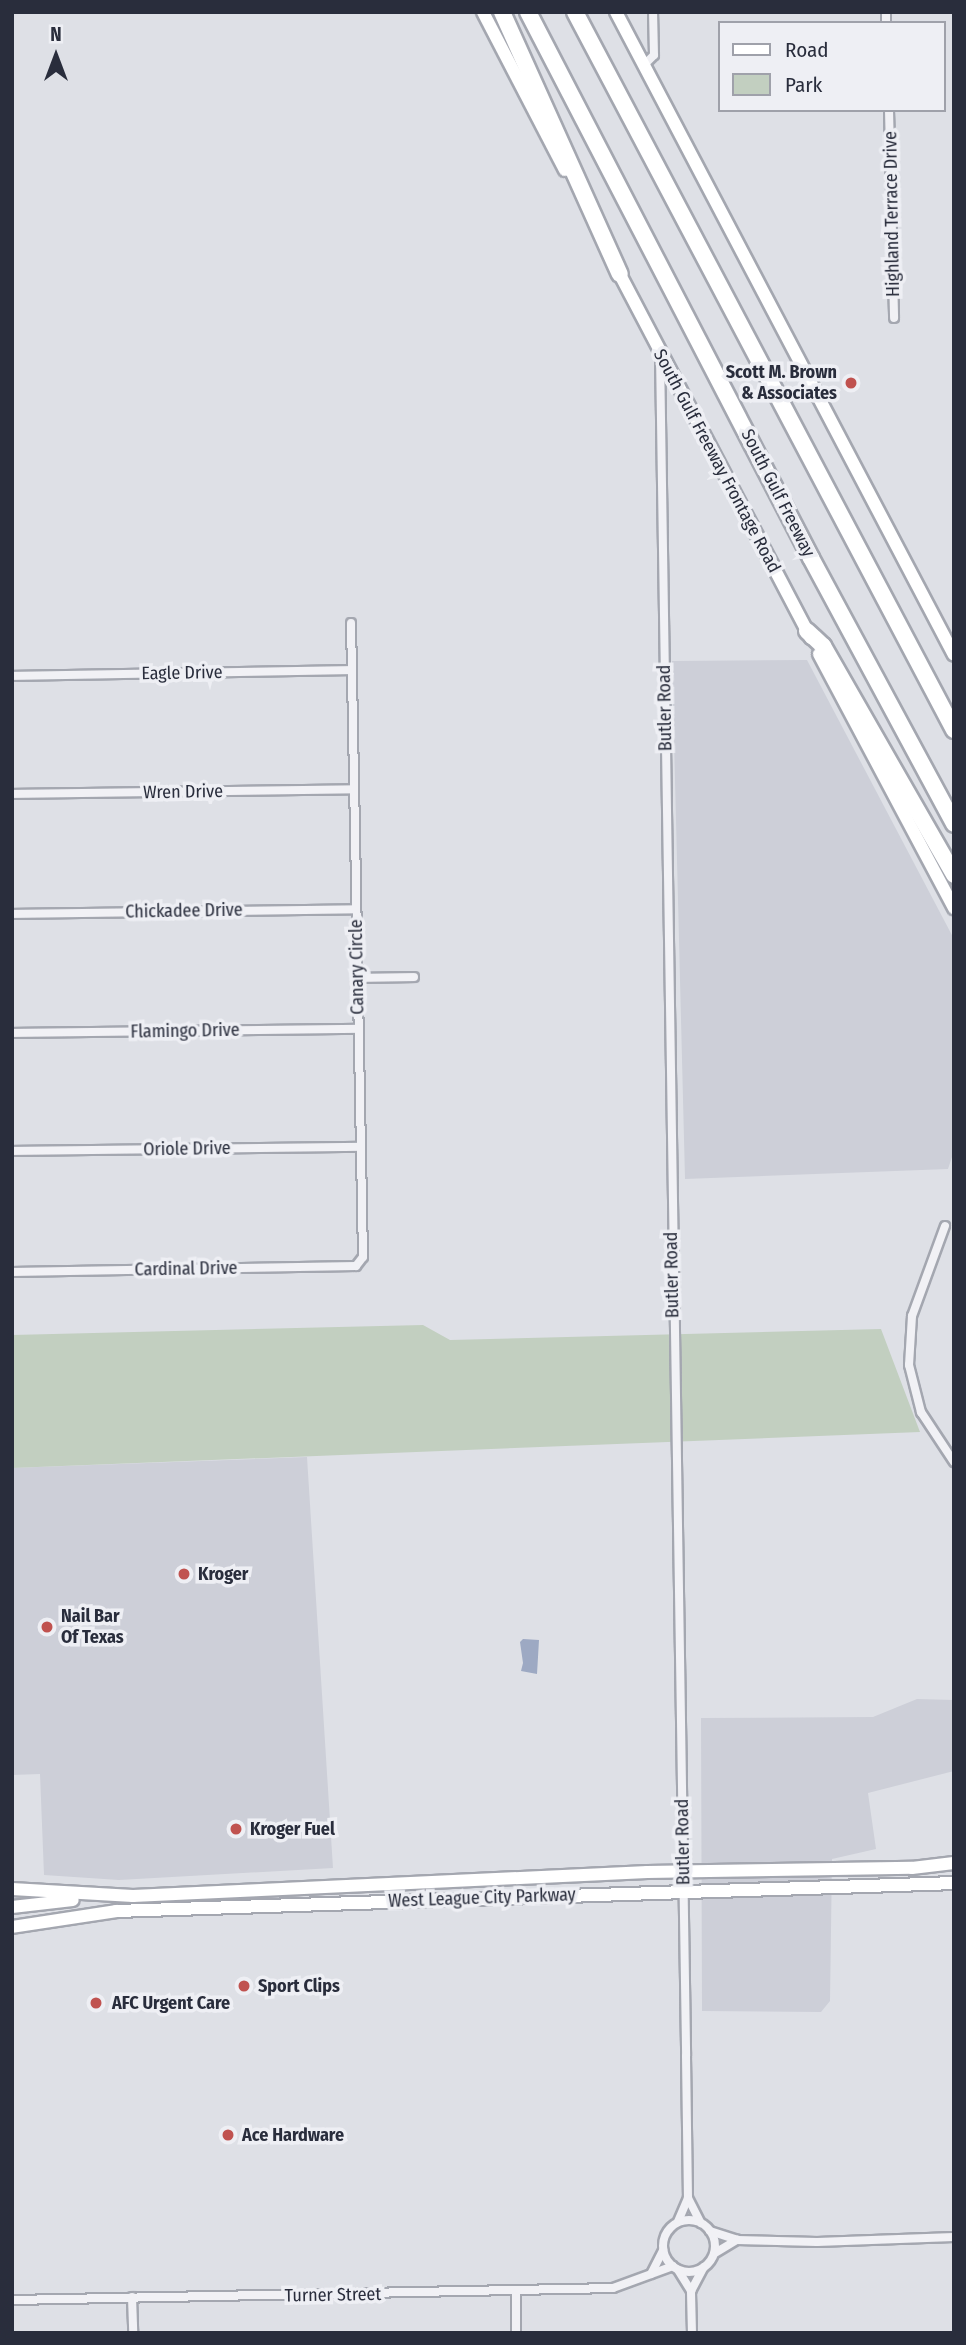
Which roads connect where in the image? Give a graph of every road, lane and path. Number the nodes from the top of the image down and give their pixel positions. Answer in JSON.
{"nodes":[{"id":1,"x":483,"y":12,"type":"edge"},
{"id":2,"x":502,"y":12,"type":"edge"},
{"id":3,"x":528,"y":12,"type":"edge"},
{"id":4,"x":575,"y":12,"type":"edge"},
{"id":5,"x":616,"y":12,"type":"edge"},
{"id":6,"x":653,"y":12,"type":"edge"},
{"id":7,"x":644,"y":65,"type":"junction"},
{"id":8,"x":889,"y":112,"type":"edge"},
{"id":9,"x":620,"y":274,"type":"junction"},
{"id":10,"x":894,"y":318,"type":"dead end"},
{"id":11,"x":660,"y":351,"type":"junction"},
{"id":12,"x":351,"y":623,"type":"dead end"},
{"id":13,"x":807,"y":631,"type":"junction"},
{"id":14,"x":954,"y":655,"type":"edge"},
{"id":15,"x":351,"y":670,"type":"junction"},
{"id":16,"x":12,"y":676,"type":"edge"},
{"id":17,"x":954,"y":730,"type":"edge"},
{"id":18,"x":354,"y":789,"type":"junction"},
{"id":19,"x":12,"y":794,"type":"edge"},
{"id":20,"x":954,"y":824,"type":"edge"},
{"id":21,"x":954,"y":876,"type":"edge"},
{"id":22,"x":954,"y":908,"type":"edge"},
{"id":23,"x":356,"y":909,"type":"junction"},
{"id":24,"x":12,"y":914,"type":"edge"},
{"id":25,"x":414,"y":977,"type":"dead end"},
{"id":26,"x":358,"y":978,"type":"junction"},
{"id":27,"x":359,"y":1028,"type":"junction"},
{"id":28,"x":12,"y":1033,"type":"edge"},
{"id":29,"x":361,"y":1147,"type":"junction"},
{"id":30,"x":12,"y":1151,"type":"edge"},
{"id":31,"x":945,"y":1226,"type":"dead end"},
{"id":32,"x":360,"y":1264,"type":"joint"},
{"id":33,"x":12,"y":1272,"type":"edge"},
{"id":34,"x":954,"y":1462,"type":"edge"},
{"id":35,"x":954,"y":1863,"type":"edge"},
{"id":36,"x":684,"y":1872,"type":"junction"},
{"id":37,"x":478,"y":1879,"type":"junction"},
{"id":38,"x":954,"y":1883,"type":"edge"},
{"id":39,"x":316,"y":1887,"type":"junction"},
{"id":40,"x":12,"y":1889,"type":"edge"},
{"id":41,"x":684,"y":1890,"type":"junction"},
{"id":42,"x":133,"y":1896,"type":"junction"},
{"id":43,"x":478,"y":1897,"type":"junction"},
{"id":44,"x":312,"y":1905,"type":"junction"},
{"id":45,"x":12,"y":1907,"type":"edge"},
{"id":46,"x":12,"y":1927,"type":"edge"},
{"id":47,"x":688,"y":2198,"type":"junction"},
{"id":48,"x":678,"y":2222,"type":"junction"},
{"id":49,"x":701,"y":2223,"type":"junction"},
{"id":50,"x":710,"y":2231,"type":"junction"},
{"id":51,"x":954,"y":2238,"type":"edge"},
{"id":52,"x":737,"y":2240,"type":"junction"},
{"id":53,"x":663,"y":2250,"type":"junction"},
{"id":54,"x":715,"y":2253,"type":"junction"},
{"id":55,"x":705,"y":2267,"type":"junction"},
{"id":56,"x":676,"y":2268,"type":"junction"},
{"id":57,"x":651,"y":2274,"type":"junction"},
{"id":58,"x":691,"y":2291,"type":"junction"},
{"id":59,"x":516,"y":2292,"type":"junction"},
{"id":60,"x":132,"y":2297,"type":"junction"},
{"id":61,"x":12,"y":2300,"type":"edge"},
{"id":62,"x":133,"y":2333,"type":"edge"},
{"id":63,"x":516,"y":2333,"type":"edge"},
{"id":64,"x":692,"y":2333,"type":"edge"}],
"edges":[{"from":1,"to":9,"type":"main road","name":"South Gulf Freeway Frontage Road"},
{"from":2,"to":9,"type":"highway"},
{"from":3,"to":20,"type":"highway","name":"South Gulf Freeway"},
{"from":4,"to":17,"type":"highway"},
{"from":5,"to":7,"type":"main road"},
{"from":6,"to":7,"type":"street"},
{"from":7,"to":14,"type":"main road"},
{"from":8,"to":10,"type":"street","name":"Highland Terrace Drive"},
{"from":9,"to":11,"type":"main road","name":"South Gulf Freeway Frontage Road"},
{"from":11,"to":13,"type":"main road","name":"South Gulf Freeway Frontage Road"},
{"from":11,"to":36,"type":"street","name":"Butler Road"},
{"from":12,"to":15,"type":"street","name":"Canary Circle"},
{"from":13,"to":21,"type":"highway"},
{"from":13,"to":22,"type":"main road","name":"South Gulf Freeway Frontage Road"},
{"from":15,"to":16,"type":"street","name":"Eagle Drive"},
{"from":15,"to":18,"type":"street","name":"Canary Circle"},
{"from":18,"to":19,"type":"street","name":"Wren Drive"},
{"from":18,"to":23,"type":"street","name":"Canary Circle"},
{"from":23,"to":24,"type":"street","name":"Chickadee Drive"},
{"from":23,"to":26,"type":"street","name":"Canary Circle"},
{"from":25,"to":26,"type":"street"},
{"from":26,"to":27,"type":"street","name":"Canary Circle"},
{"from":27,"to":28,"type":"street","name":"Flamingo Drive"},
{"from":27,"to":29,"type":"street","name":"Canary Circle"},
{"from":29,"to":30,"type":"street","name":"Oriole Drive"},
{"from":29,"to":32,"type":"street","name":"Canary Circle"},
{"from":31,"to":34,"type":"street"},
{"from":32,"to":33,"type":"street","name":"Cardinal Drive"},
{"from":35,"to":36,"type":"main road","name":"West League City Parkway"},
{"from":36,"to":37,"type":"main road","name":"West League City Parkway"},
{"from":36,"to":41,"type":"street","name":"Butler Road"},
{"from":37,"to":39,"type":"main road","name":"West League City Parkway"},
{"from":37,"to":43,"type":"main road"},
{"from":38,"to":41,"type":"main road","name":"West League City Parkway"},
{"from":39,"to":42,"type":"main road","name":"West League City Parkway"},
{"from":39,"to":44,"type":"main road"},
{"from":40,"to":42,"type":"main road","name":"West League City Parkway"},
{"from":41,"to":43,"type":"main road","name":"West League City Parkway"},
{"from":41,"to":47,"type":"street","name":"Butler Road"},
{"from":42,"to":45,"type":"main road"},
{"from":43,"to":44,"type":"main road","name":"West League City Parkway"},
{"from":44,"to":46,"type":"main road","name":"West League City Parkway"},
{"from":47,"to":48,"type":"street","name":"Butler Road"},
{"from":47,"to":49,"type":"street","name":"Butler Road"},
{"from":48,"to":49,"type":"street"},
{"from":48,"to":53,"type":"street"},
{"from":49,"to":50,"type":"street"},
{"from":50,"to":52,"type":"street"},
{"from":50,"to":54,"type":"street"},
{"from":51,"to":52,"type":"street"},
{"from":52,"to":54,"type":"street"},
{"from":53,"to":56,"type":"street"},
{"from":53,"to":57,"type":"street"},
{"from":54,"to":55,"type":"street"},
{"from":55,"to":56,"type":"street"},
{"from":55,"to":58,"type":"street"},
{"from":56,"to":57,"type":"street","name":"Turner Street"},
{"from":56,"to":58,"type":"street"},
{"from":57,"to":59,"type":"street","name":"Turner Street"},
{"from":58,"to":64,"type":"street"},
{"from":59,"to":60,"type":"street","name":"Turner Street"},
{"from":59,"to":63,"type":"street"},
{"from":60,"to":61,"type":"street","name":"Turner Street"},
{"from":60,"to":62,"type":"street"}]}
